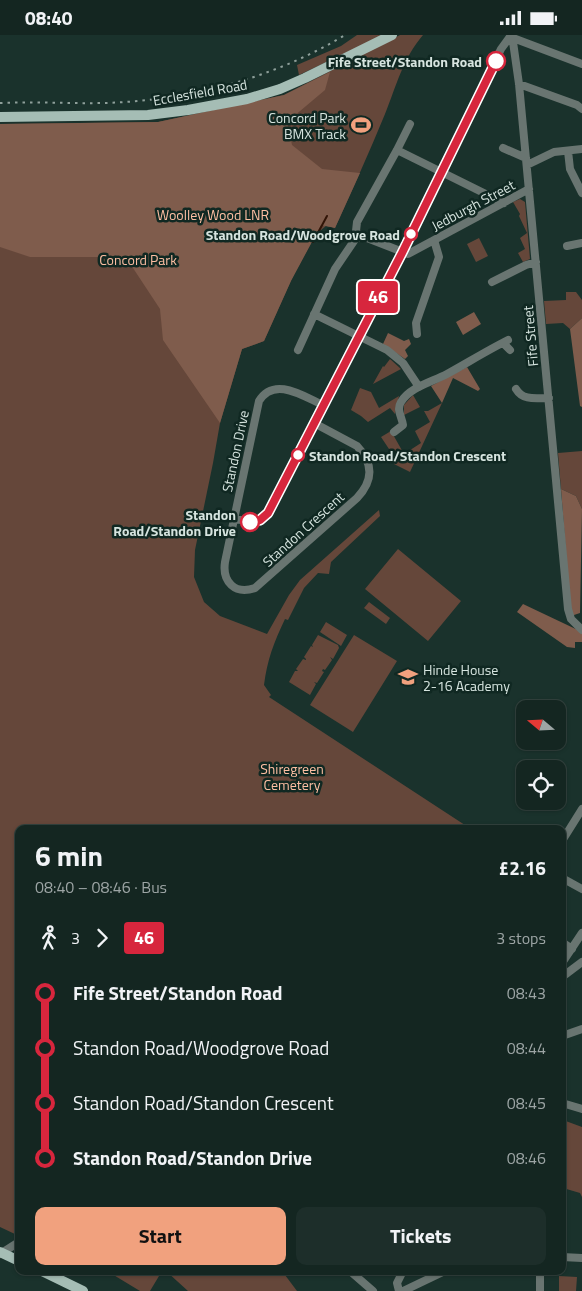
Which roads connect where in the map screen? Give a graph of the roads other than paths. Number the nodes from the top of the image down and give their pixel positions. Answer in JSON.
{"nodes":[{"id":1,"x":392,"y":35,"type":"edge"},
{"id":2,"x":510,"y":36,"type":"edge"},
{"id":3,"x":582,"y":64,"type":"edge"},
{"id":4,"x":519,"y":84,"type":"junction"},
{"id":5,"x":582,"y":109,"type":"edge"},
{"id":6,"x":0,"y":117,"type":"edge"},
{"id":7,"x":410,"y":124,"type":"dead end"},
{"id":8,"x":503,"y":148,"type":"dead end"},
{"id":9,"x":582,"y":149,"type":"edge"},
{"id":10,"x":397,"y":150,"type":"junction"},
{"id":11,"x":568,"y":151,"type":"junction"},
{"id":12,"x":526,"y":162,"type":"junction"},
{"id":13,"x":441,"y":172,"type":"junction"},
{"id":14,"x":529,"y":189,"type":"junction"},
{"id":15,"x":582,"y":193,"type":"edge"},
{"id":16,"x":504,"y":203,"type":"junction"},
{"id":17,"x":359,"y":237,"type":"junction"},
{"id":18,"x":434,"y":241,"type":"junction"},
{"id":19,"x":582,"y":243,"type":"edge"},
{"id":20,"x":567,"y":246,"type":"dead end"},
{"id":21,"x":402,"y":253,"type":"junction"},
{"id":22,"x":536,"y":262,"type":"junction"},
{"id":23,"x":492,"y":282,"type":"dead end"},
{"id":24,"x":314,"y":314,"type":"junction"},
{"id":25,"x":417,"y":334,"type":"dead end"},
{"id":26,"x":358,"y":336,"type":"junction"},
{"id":27,"x":298,"y":350,"type":"dead end"},
{"id":28,"x":510,"y":350,"type":"dead end"},
{"id":29,"x":419,"y":387,"type":"junction"},
{"id":30,"x":516,"y":389,"type":"dead end"},
{"id":31,"x":549,"y":398,"type":"junction"},
{"id":32,"x":323,"y":405,"type":"junction"},
{"id":33,"x":314,"y":423,"type":"junction"},
{"id":34,"x":394,"y":432,"type":"dead end"},
{"id":35,"x":234,"y":519,"type":"junction"},
{"id":36,"x":582,"y":630,"type":"edge"},
{"id":37,"x":582,"y":809,"type":"edge"},
{"id":38,"x":566,"y":835,"type":"edge"},
{"id":39,"x":566,"y":880,"type":"edge"},
{"id":40,"x":582,"y":889,"type":"edge"},
{"id":41,"x":582,"y":933,"type":"edge"},
{"id":42,"x":566,"y":945,"type":"edge"},
{"id":43,"x":572,"y":949,"type":"junction"},
{"id":44,"x":566,"y":957,"type":"edge"},
{"id":45,"x":582,"y":962,"type":"edge"},
{"id":46,"x":566,"y":974,"type":"edge"},
{"id":47,"x":582,"y":1029,"type":"edge"},
{"id":48,"x":566,"y":1035,"type":"edge"},
{"id":49,"x":566,"y":1104,"type":"edge"},
{"id":50,"x":582,"y":1109,"type":"edge"},
{"id":51,"x":15,"y":1244,"type":"edge"},
{"id":52,"x":0,"y":1253,"type":"edge"},
{"id":53,"x":566,"y":1257,"type":"edge"},
{"id":54,"x":582,"y":1258,"type":"edge"},
{"id":55,"x":15,"y":1259,"type":"edge"},
{"id":56,"x":50,"y":1275,"type":"edge"},
{"id":57,"x":355,"y":1275,"type":"edge"},
{"id":58,"x":401,"y":1275,"type":"edge"},
{"id":59,"x":437,"y":1275,"type":"edge"},
{"id":60,"x":540,"y":1275,"type":"edge"},
{"id":61,"x":78,"y":1290,"type":"edge"},
{"id":62,"x":373,"y":1291,"type":"edge"},
{"id":63,"x":399,"y":1291,"type":"edge"},
{"id":64,"x":403,"y":1291,"type":"edge"},
{"id":65,"x":540,"y":1291,"type":"edge"}],
"edges":[{"from":1,"to":6,"type":"main road","name":"Ecclesfield Road"},
{"from":2,"to":3,"type":"street"},
{"from":2,"to":4,"type":"street","name":"Fife Street"},
{"from":2,"to":13,"type":"street"},
{"from":4,"to":5,"type":"street"},
{"from":4,"to":12,"type":"street","name":"Fife Street"},
{"from":7,"to":10,"type":"street"},
{"from":8,"to":12,"type":"street"},
{"from":9,"to":11,"type":"street"},
{"from":10,"to":13,"type":"street"},
{"from":10,"to":17,"type":"street"},
{"from":11,"to":12,"type":"street"},
{"from":11,"to":15,"type":"street"},
{"from":12,"to":14,"type":"street","name":"Fife Street"},
{"from":13,"to":16,"type":"street"},
{"from":13,"to":21,"type":"street"},
{"from":14,"to":16,"type":"street","name":"Jedburgh Street"},
{"from":14,"to":22,"type":"street","name":"Fife Street"},
{"from":16,"to":18,"type":"street","name":"Jedburgh Street"},
{"from":17,"to":21,"type":"street"},
{"from":17,"to":24,"type":"street"},
{"from":18,"to":21,"type":"street","name":"Jedburgh Street"},
{"from":18,"to":25,"type":"street"},
{"from":19,"to":20,"type":"street"},
{"from":21,"to":26,"type":"street"},
{"from":22,"to":23,"type":"street"},
{"from":22,"to":31,"type":"street","name":"Fife Street"},
{"from":24,"to":26,"type":"street"},
{"from":24,"to":27,"type":"street"},
{"from":26,"to":29,"type":"street"},
{"from":26,"to":32,"type":"street"},
{"from":28,"to":29,"type":"street"},
{"from":29,"to":34,"type":"street"},
{"from":30,"to":31,"type":"street"},
{"from":31,"to":36,"type":"street","name":"Fife Street"},
{"from":32,"to":33,"type":"street"},
{"from":32,"to":35,"type":"street","name":"Standon Drive"},
{"from":33,"to":35,"type":"street"},
{"from":33,"to":35,"type":"street","name":"Standon Crescent"},
{"from":37,"to":38,"type":"street"},
{"from":39,"to":40,"type":"street"},
{"from":41,"to":43,"type":"street"},
{"from":42,"to":43,"type":"street"},
{"from":43,"to":44,"type":"street"},
{"from":45,"to":46,"type":"street"},
{"from":47,"to":48,"type":"street"},
{"from":49,"to":50,"type":"street"},
{"from":51,"to":52,"type":"street"},
{"from":52,"to":55,"type":"main road"},
{"from":53,"to":54,"type":"street"},
{"from":56,"to":61,"type":"main road"},
{"from":57,"to":62,"type":"street"},
{"from":58,"to":63,"type":"street"},
{"from":59,"to":64,"type":"street"},
{"from":60,"to":65,"type":"street"}]}
